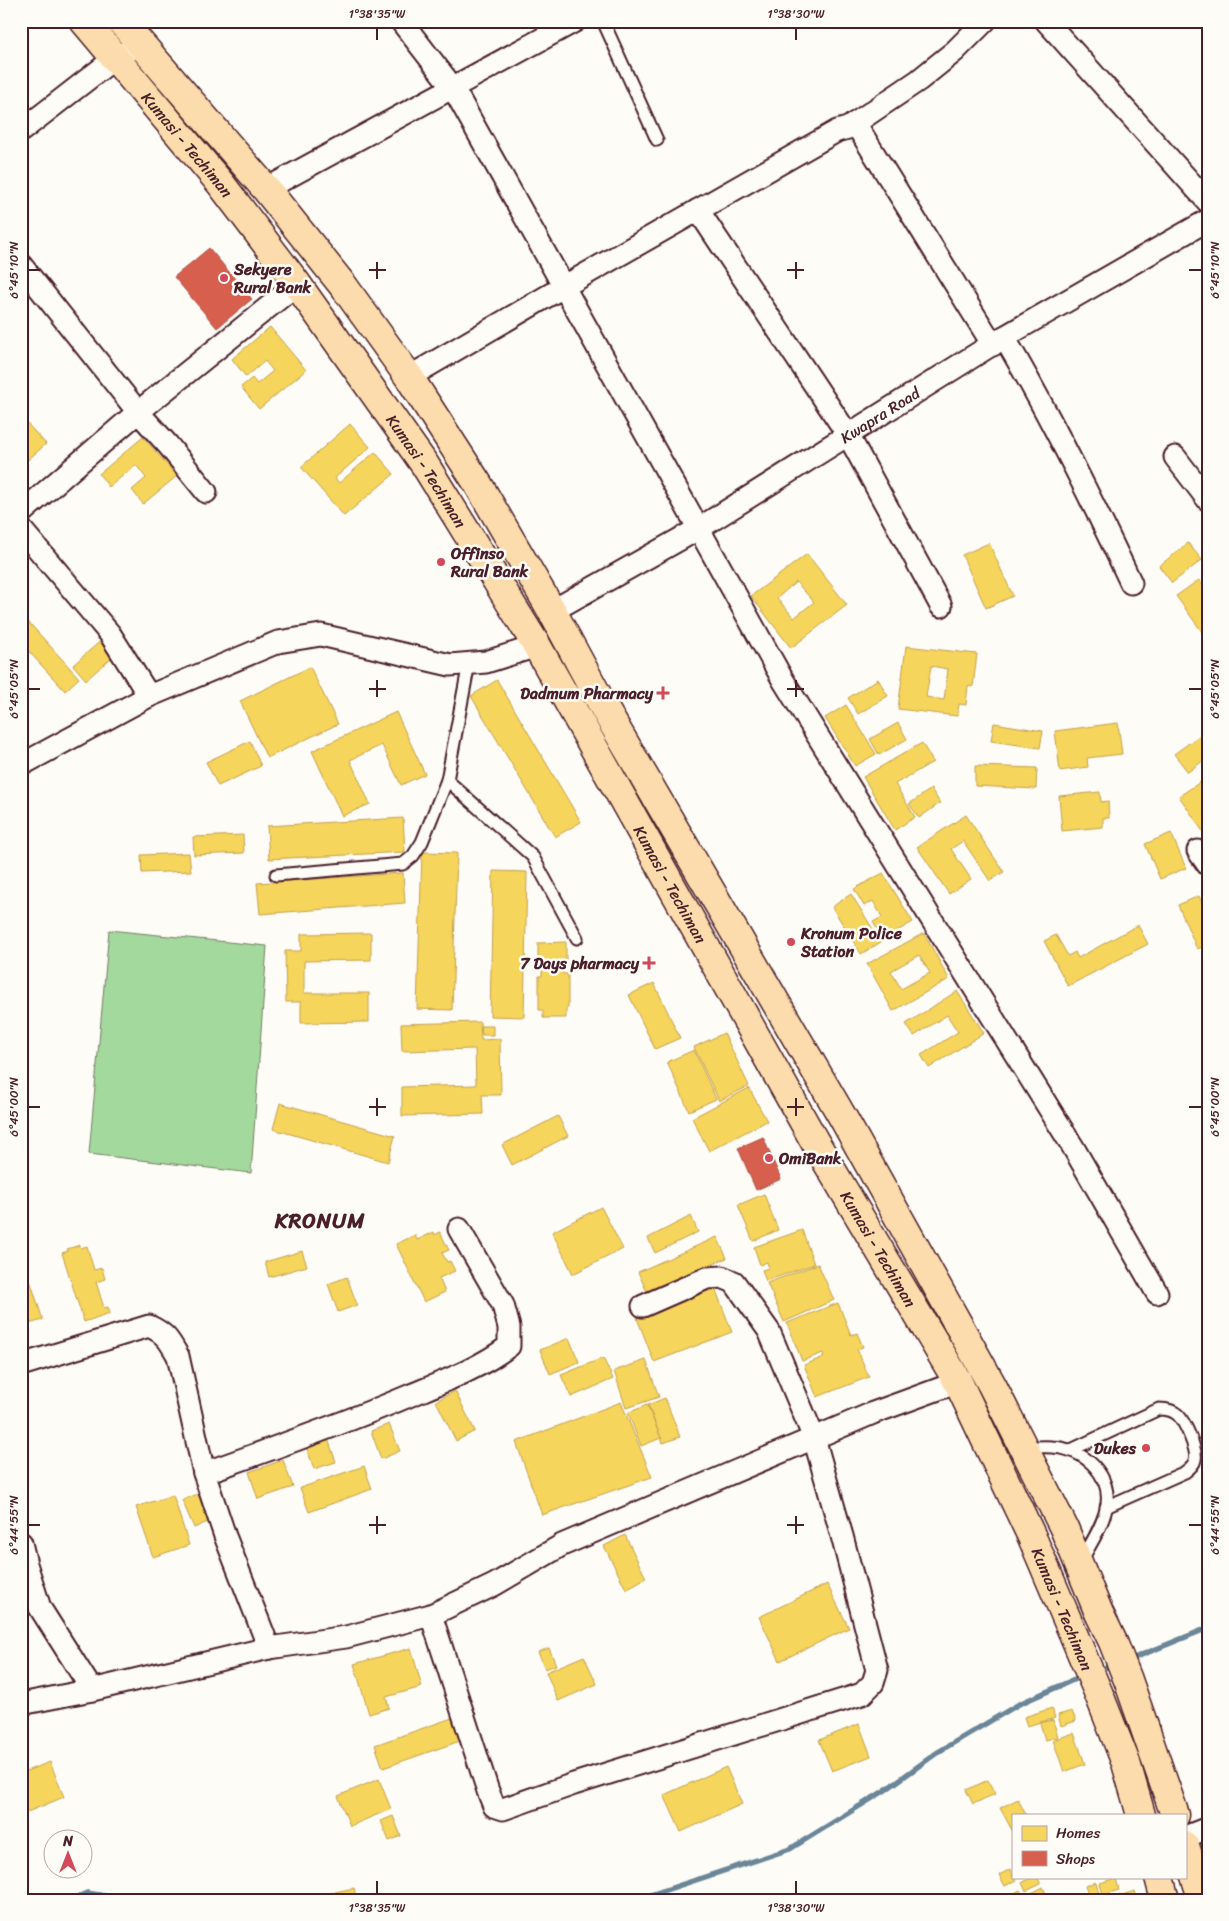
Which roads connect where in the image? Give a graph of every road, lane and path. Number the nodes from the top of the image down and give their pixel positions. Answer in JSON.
{"nodes":[{"id":1,"x":84,"y":21,"type":"edge"},
{"id":2,"x":122,"y":21,"type":"edge"},
{"id":3,"x":401,"y":21,"type":"edge"},
{"id":4,"x":575,"y":21,"type":"edge"},
{"id":5,"x":604,"y":21,"type":"edge"},
{"id":6,"x":985,"y":21,"type":"edge"},
{"id":7,"x":1046,"y":21,"type":"edge"},
{"id":8,"x":142,"y":44,"type":"junction"},
{"id":9,"x":115,"y":58,"type":"junction"},
{"id":10,"x":453,"y":88,"type":"junction"},
{"id":11,"x":855,"y":123,"type":"junction"},
{"id":12,"x":21,"y":131,"type":"edge"},
{"id":13,"x":657,"y":140,"type":"dead end"},
{"id":14,"x":266,"y":189,"type":"junction"},
{"id":15,"x":1208,"y":202,"type":"edge"},
{"id":16,"x":698,"y":210,"type":"junction"},
{"id":17,"x":1208,"y":220,"type":"edge"},
{"id":18,"x":21,"y":265,"type":"edge"},
{"id":19,"x":297,"y":284,"type":"junction"},
{"id":20,"x":563,"y":287,"type":"junction"},
{"id":21,"x":998,"y":341,"type":"junction"},
{"id":22,"x":409,"y":377,"type":"junction"},
{"id":23,"x":138,"y":412,"type":"junction"},
{"id":24,"x":848,"y":435,"type":"junction"},
{"id":25,"x":1175,"y":457,"type":"dead end"},
{"id":26,"x":206,"y":492,"type":"dead end"},
{"id":27,"x":1208,"y":500,"type":"edge"},
{"id":28,"x":21,"y":513,"type":"edge"},
{"id":29,"x":21,"y":529,"type":"edge"},
{"id":30,"x":698,"y":529,"type":"junction"},
{"id":31,"x":1131,"y":584,"type":"dead end"},
{"id":32,"x":942,"y":606,"type":"dead end"},
{"id":33,"x":552,"y":611,"type":"junction"},
{"id":34,"x":537,"y":646,"type":"junction"},
{"id":35,"x":469,"y":663,"type":"junction"},
{"id":36,"x":149,"y":696,"type":"junction"},
{"id":37,"x":21,"y":765,"type":"edge"},
{"id":38,"x":446,"y":780,"type":"junction"},
{"id":39,"x":276,"y":875,"type":"dead end"},
{"id":40,"x":577,"y":938,"type":"dead end"},
{"id":41,"x":459,"y":1229,"type":"dead end"},
{"id":42,"x":1157,"y":1293,"type":"dead end"},
{"id":43,"x":643,"y":1306,"type":"dead end"},
{"id":44,"x":21,"y":1365,"type":"edge"},
{"id":45,"x":958,"y":1382,"type":"junction"},
{"id":46,"x":814,"y":1438,"type":"junction"},
{"id":47,"x":1024,"y":1448,"type":"junction"},
{"id":48,"x":1071,"y":1450,"type":"junction"},
{"id":49,"x":204,"y":1473,"type":"junction"},
{"id":50,"x":1106,"y":1507,"type":"junction"},
{"id":51,"x":21,"y":1542,"type":"edge"},
{"id":52,"x":1079,"y":1565,"type":"junction"},
{"id":53,"x":431,"y":1615,"type":"junction"},
{"id":54,"x":269,"y":1648,"type":"junction"},
{"id":55,"x":92,"y":1690,"type":"junction"},
{"id":56,"x":21,"y":1704,"type":"edge"},
{"id":57,"x":1141,"y":1814,"type":"edge"},
{"id":58,"x":1175,"y":1814,"type":"edge"},
{"id":59,"x":1208,"y":1828,"type":"edge"},
{"id":60,"x":1186,"y":1837,"type":"edge"},
{"id":61,"x":1186,"y":1849,"type":"edge"},
{"id":62,"x":1159,"y":1878,"type":"edge"},
{"id":63,"x":1165,"y":1900,"type":"edge"},
{"id":64,"x":1203,"y":1900,"type":"edge"}],
"edges":[{"from":1,"to":9,"type":"highway","name":"Kumasi - Techiman"},
{"from":2,"to":8,"type":"highway"},
{"from":3,"to":10,"type":"street"},
{"from":4,"to":10,"type":"street"},
{"from":5,"to":13,"type":"lane"},
{"from":6,"to":11,"type":"street"},
{"from":7,"to":15,"type":"street"},
{"from":8,"to":9,"type":"street"},
{"from":8,"to":14,"type":"highway"},
{"from":9,"to":12,"type":"street"},
{"from":9,"to":19,"type":"highway","name":"Kumasi - Techiman"},
{"from":10,"to":14,"type":"street"},
{"from":10,"to":20,"type":"street"},
{"from":11,"to":16,"type":"street"},
{"from":11,"to":21,"type":"street"},
{"from":14,"to":22,"type":"highway"},
{"from":16,"to":20,"type":"street"},
{"from":16,"to":24,"type":"street"},
{"from":17,"to":21,"type":"street","name":"Kwapra Road"},
{"from":18,"to":23,"type":"street"},
{"from":19,"to":23,"type":"street"},
{"from":19,"to":34,"type":"highway","name":"Kumasi - Techiman"},
{"from":20,"to":22,"type":"street"},
{"from":20,"to":30,"type":"street"},
{"from":21,"to":24,"type":"street","name":"Kwapra Road"},
{"from":21,"to":31,"type":"street"},
{"from":22,"to":33,"type":"highway"},
{"from":23,"to":26,"type":"street"},
{"from":23,"to":28,"type":"street"},
{"from":24,"to":30,"type":"street","name":"Kwapra Road"},
{"from":24,"to":32,"type":"street"},
{"from":25,"to":27,"type":"street"},
{"from":29,"to":36,"type":"street"},
{"from":30,"to":33,"type":"street","name":"Kwapra Road"},
{"from":30,"to":42,"type":"street"},
{"from":33,"to":47,"type":"highway"},
{"from":34,"to":35,"type":"street"},
{"from":34,"to":45,"type":"highway","name":"Kumasi - Techiman"},
{"from":35,"to":36,"type":"street"},
{"from":35,"to":38,"type":"lane"},
{"from":36,"to":37,"type":"street"},
{"from":38,"to":39,"type":"lane"},
{"from":38,"to":40,"type":"lane"},
{"from":41,"to":49,"type":"street"},
{"from":43,"to":46,"type":"street"},
{"from":44,"to":49,"type":"street"},
{"from":45,"to":46,"type":"street"},
{"from":45,"to":57,"type":"highway","name":"Kumasi - Techiman"},
{"from":46,"to":53,"type":"street"},
{"from":46,"to":53,"type":"street"},
{"from":47,"to":48,"type":"lane"},
{"from":47,"to":52,"type":"highway"},
{"from":48,"to":50,"type":"lane"},
{"from":48,"to":50,"type":"lane"},
{"from":49,"to":54,"type":"street"},
{"from":50,"to":52,"type":"lane"},
{"from":51,"to":55,"type":"street"},
{"from":52,"to":58,"type":"highway"},
{"from":53,"to":54,"type":"street"},
{"from":54,"to":55,"type":"street"},
{"from":55,"to":56,"type":"street"},
{"from":59,"to":60,"type":"street"},
{"from":61,"to":64,"type":"highway"},
{"from":62,"to":63,"type":"highway"}]}
